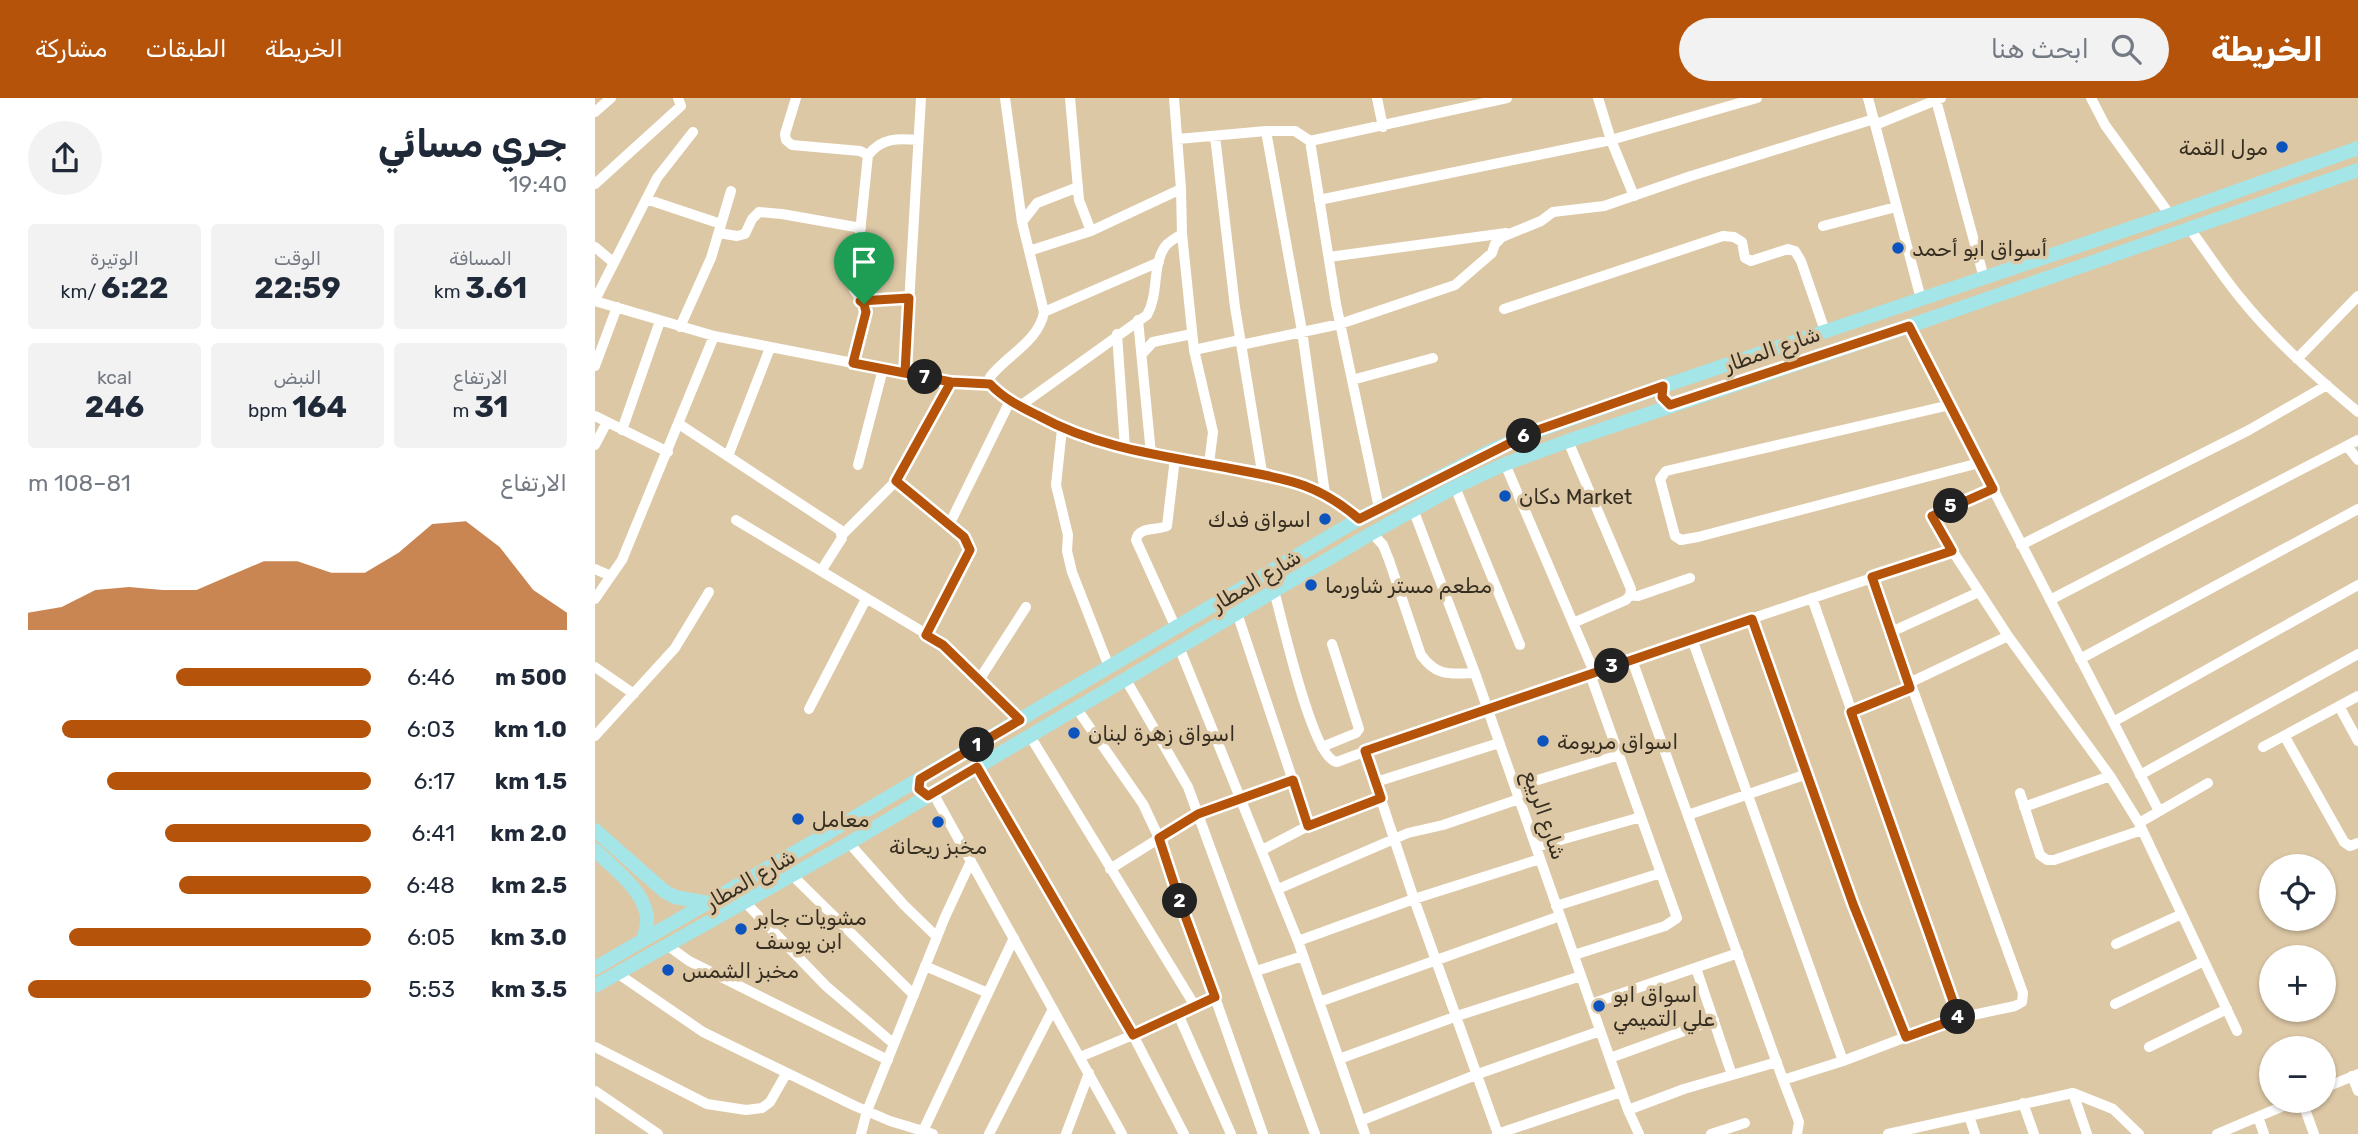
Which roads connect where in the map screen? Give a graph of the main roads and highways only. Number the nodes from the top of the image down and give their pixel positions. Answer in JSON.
{"nodes":[{"id":1,"x":2358,"y":148,"type":"edge"},
{"id":2,"x":2358,"y":170,"type":"edge"},
{"id":3,"x":1663,"y":386,"type":"junction"},
{"id":4,"x":1629,"y":398,"type":"junction"},
{"id":5,"x":1670,"y":405,"type":"junction"},
{"id":6,"x":1636,"y":417,"type":"junction"},
{"id":7,"x":1237,"y":591,"type":"junction"},
{"id":8,"x":1210,"y":607,"type":"junction"},
{"id":9,"x":1241,"y":610,"type":"junction"},
{"id":10,"x":1220,"y":623,"type":"junction"},
{"id":11,"x":920,"y":779,"type":"junction"},
{"id":12,"x":931,"y":795,"type":"junction"},
{"id":13,"x":887,"y":798,"type":"junction"},
{"id":14,"x":897,"y":814,"type":"junction"},
{"id":15,"x":595,"y":830,"type":"edge"},
{"id":16,"x":604,"y":852,"type":"edge"},
{"id":17,"x":708,"y":903,"type":"junction"},
{"id":18,"x":643,"y":940,"type":"junction"},
{"id":19,"x":595,"y":968,"type":"edge"},
{"id":20,"x":595,"y":986,"type":"edge"}],
"edges":[{"from":1,"to":3,"type":"main road","name":"شارع المطار"},
{"from":2,"to":5,"type":"main road","name":"شارع المطار"},
{"from":3,"to":4,"type":"main road","name":"شارع المطار"},
{"from":3,"to":5,"type":"main road"},
{"from":4,"to":6,"type":"main road"},
{"from":4,"to":7,"type":"main road","name":"شارع المطار"},
{"from":5,"to":6,"type":"main road","name":"شارع المطار"},
{"from":6,"to":9,"type":"main road","name":"شارع المطار"},
{"from":7,"to":8,"type":"main road","name":"شارع المطار"},
{"from":7,"to":9,"type":"main road"},
{"from":8,"to":10,"type":"main road"},
{"from":8,"to":11,"type":"main road","name":"شارع المطار"},
{"from":9,"to":10,"type":"main road","name":"شارع المطار"},
{"from":10,"to":12,"type":"main road","name":"شارع المطار"},
{"from":11,"to":12,"type":"main road"},
{"from":11,"to":13,"type":"main road","name":"شارع المطار"},
{"from":12,"to":14,"type":"main road","name":"شارع المطار"},
{"from":13,"to":14,"type":"main road"},
{"from":13,"to":17,"type":"main road","name":"شارع المطار"},
{"from":14,"to":20,"type":"main road","name":"شارع المطار"},
{"from":15,"to":16,"type":"main road"},
{"from":16,"to":17,"type":"main road"},
{"from":16,"to":18,"type":"main road"},
{"from":17,"to":18,"type":"main road","name":"شارع المطار"},
{"from":18,"to":19,"type":"main road","name":"شارع المطار"}]}
